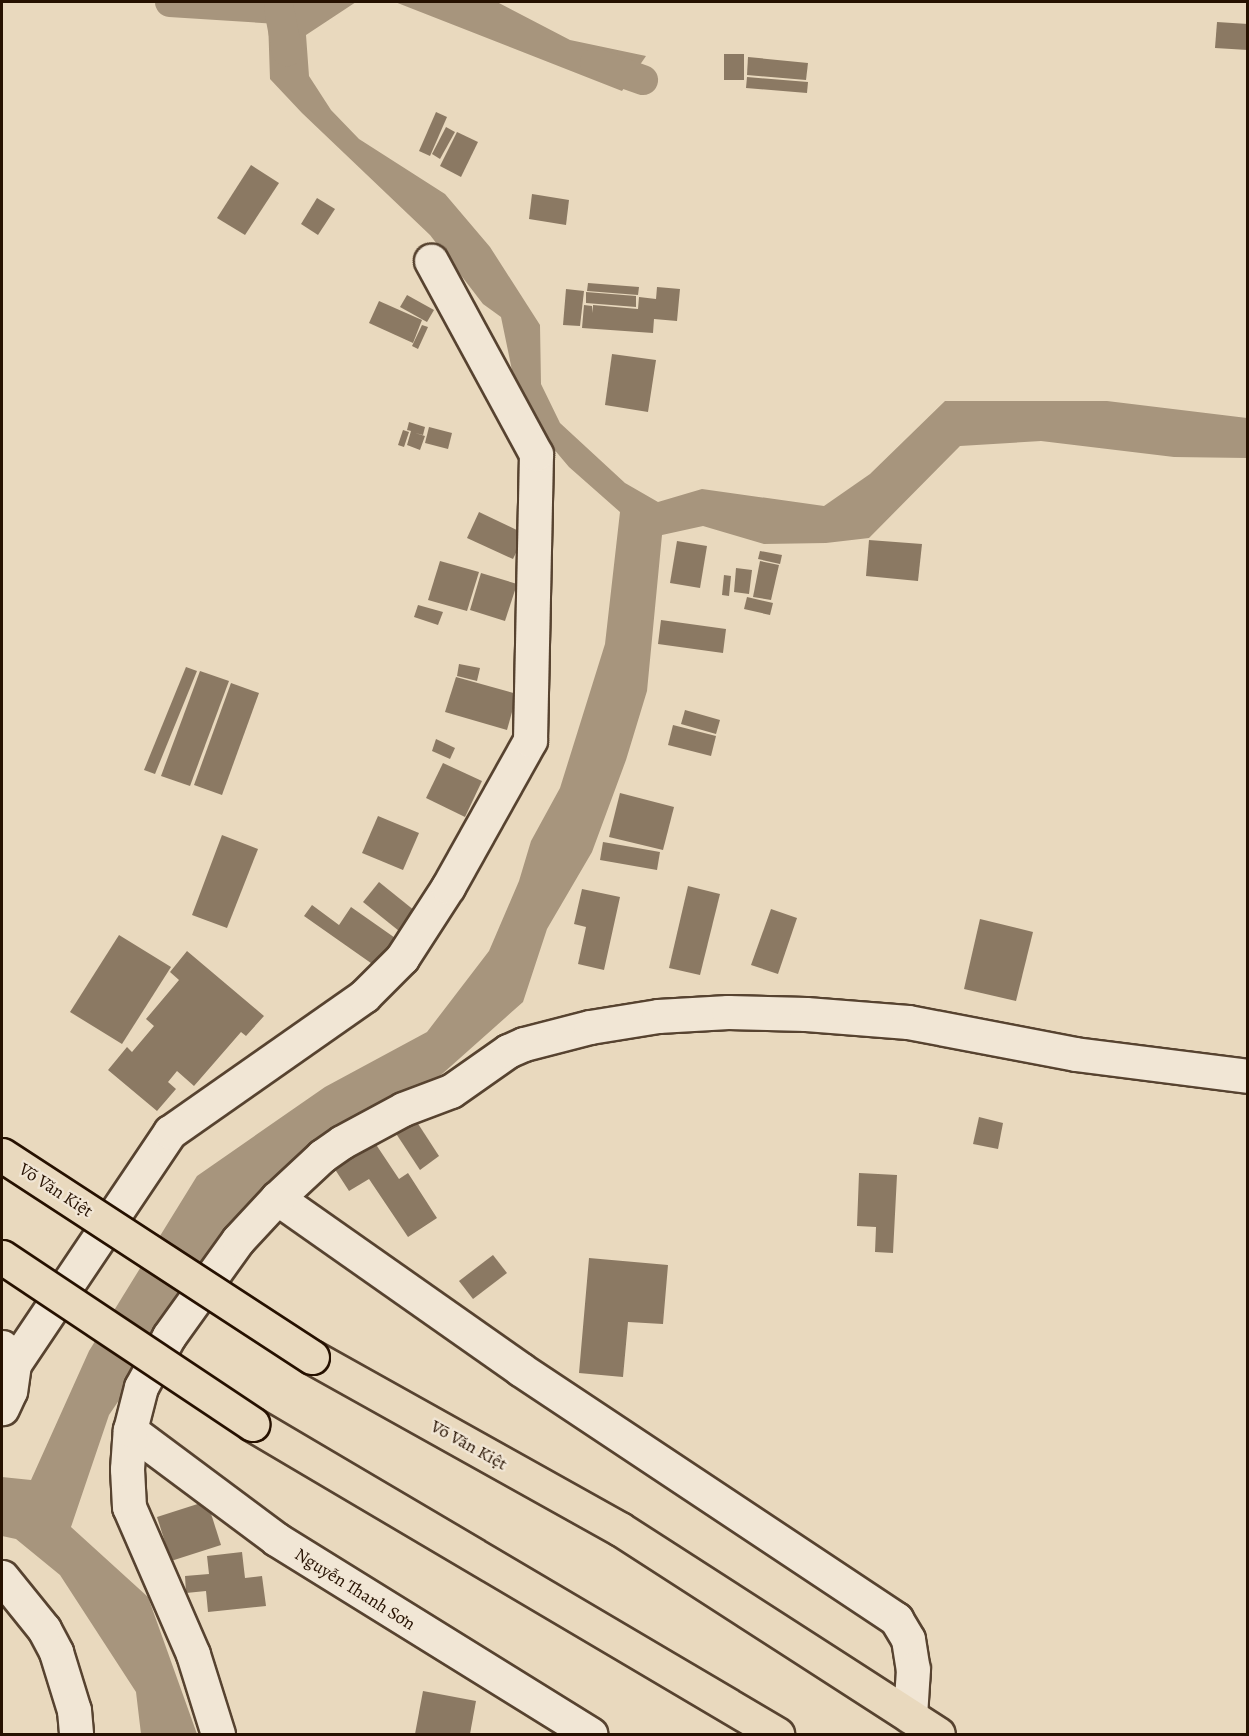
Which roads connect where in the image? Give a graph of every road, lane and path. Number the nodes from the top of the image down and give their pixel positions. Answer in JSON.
{"nodes":[{"id":1,"x":431,"y":261,"type":"dead end"},
{"id":2,"x":1248,"y":1076,"type":"edge"},
{"id":3,"x":2,"y":1155,"type":"edge"},
{"id":4,"x":277,"y":1198,"type":"junction"},
{"id":5,"x":2,"y":1257,"type":"edge"},
{"id":6,"x":8,"y":1355,"type":"edge"},
{"id":7,"x":2,"y":1408,"type":"edge"},
{"id":8,"x":130,"y":1430,"type":"junction"},
{"id":9,"x":2,"y":1577,"type":"edge"},
{"id":10,"x":910,"y":1716,"type":"junction"},
{"id":11,"x":76,"y":1734,"type":"edge"},
{"id":12,"x":218,"y":1734,"type":"edge"},
{"id":13,"x":590,"y":1734,"type":"edge"},
{"id":14,"x":777,"y":1734,"type":"edge"},
{"id":15,"x":938,"y":1734,"type":"edge"}],
"edges":[{"from":1,"to":6,"type":"street"},
{"from":2,"to":4,"type":"street"},
{"from":3,"to":10,"type":"main road","name":"Võ Văn Kiệt","bridge":true},
{"from":4,"to":8,"type":"street"},
{"from":4,"to":10,"type":"street"},
{"from":5,"to":14,"type":"main road","bridge":true},
{"from":6,"to":7,"type":"street"},
{"from":8,"to":12,"type":"street"},
{"from":8,"to":13,"type":"street","name":"Nguyễn Thanh Sơn"},
{"from":9,"to":11,"type":"street"},
{"from":10,"to":15,"type":"main road","name":"Võ Văn Kiệt"}]}
